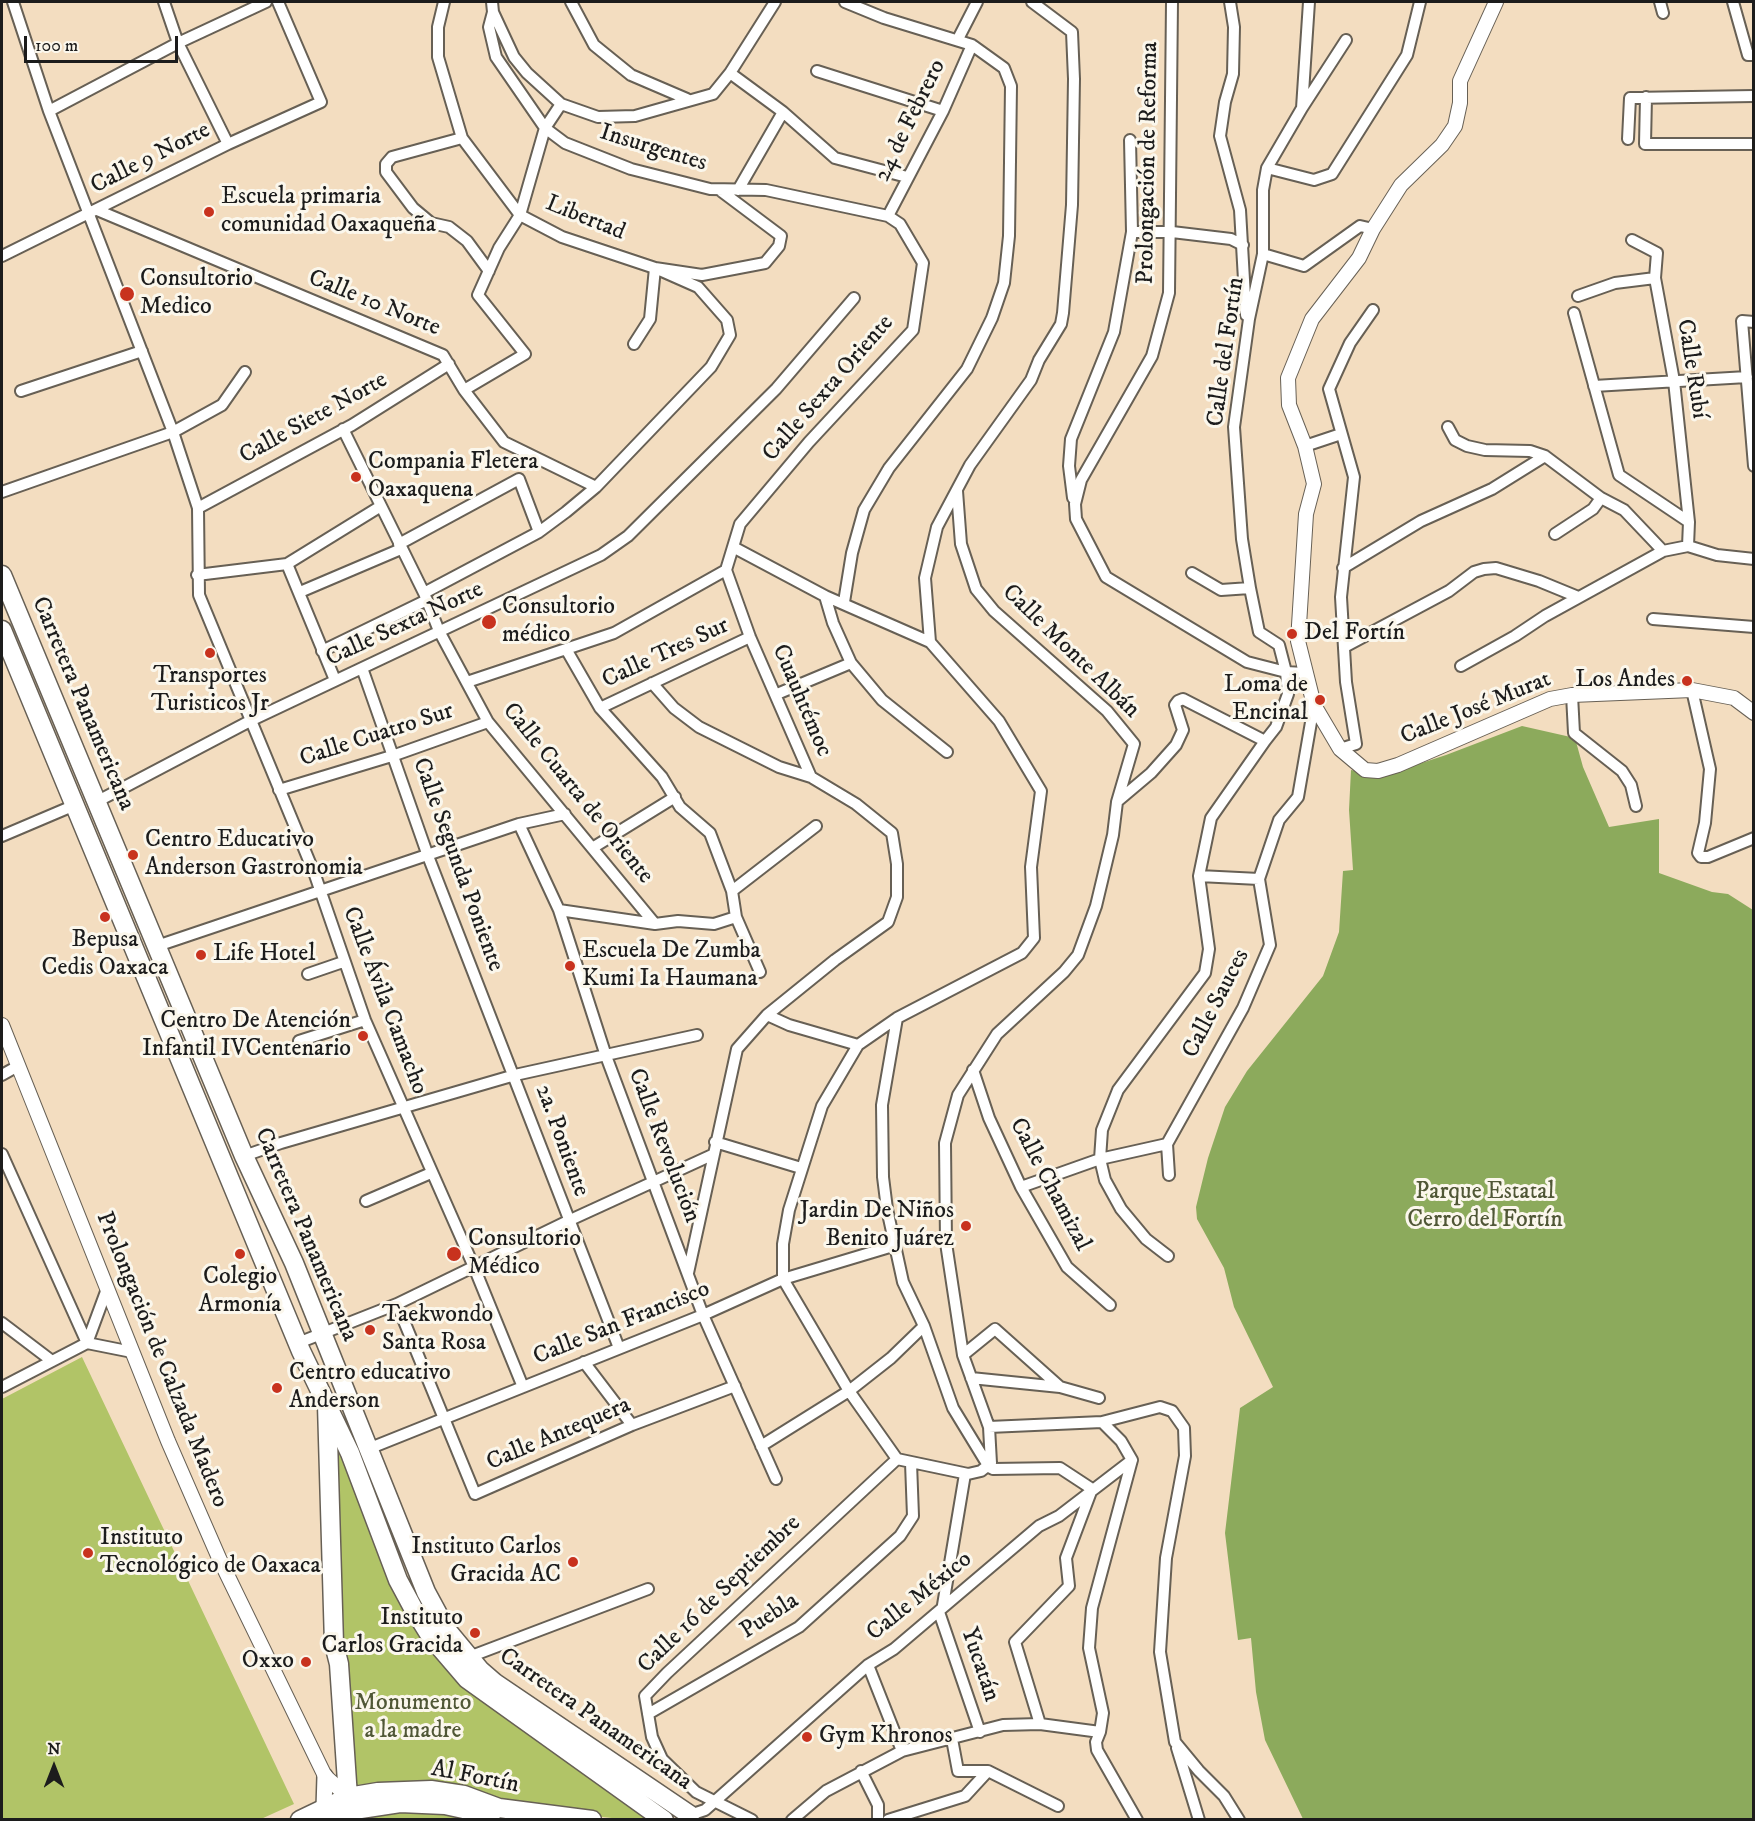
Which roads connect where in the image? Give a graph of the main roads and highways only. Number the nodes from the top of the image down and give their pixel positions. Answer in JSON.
{"nodes":[{"id":1,"x":2,"y":575,"type":"edge"},
{"id":2,"x":2,"y":630,"type":"edge"},
{"id":3,"x":327,"y":1405,"type":"junction"},
{"id":4,"x":325,"y":1776,"type":"road end"},
{"id":5,"x":354,"y":1809,"type":"edge"},
{"id":6,"x":329,"y":1814,"type":"edge"},
{"id":7,"x":696,"y":1817,"type":"edge"},
{"id":8,"x":661,"y":1818,"type":"edge"},
{"id":9,"x":300,"y":1820,"type":"edge"},
{"id":10,"x":514,"y":1820,"type":"edge"},
{"id":11,"x":592,"y":1820,"type":"edge"}],
"edges":[{"from":1,"to":7,"type":"main road","name":"Carretera Panamericana"},
{"from":2,"to":3,"type":"main road","name":"Carretera Panamericana"},
{"from":3,"to":5,"type":"main road"},
{"from":3,"to":8,"type":"main road","name":"Carretera Panamericana"},
{"from":4,"to":6,"type":"main road"},
{"from":5,"to":6,"type":"main road"},
{"from":5,"to":10,"type":"main road","name":"Al Fortín"},
{"from":5,"to":11,"type":"main road","name":"Al Fortín"},
{"from":6,"to":9,"type":"main road"}]}
